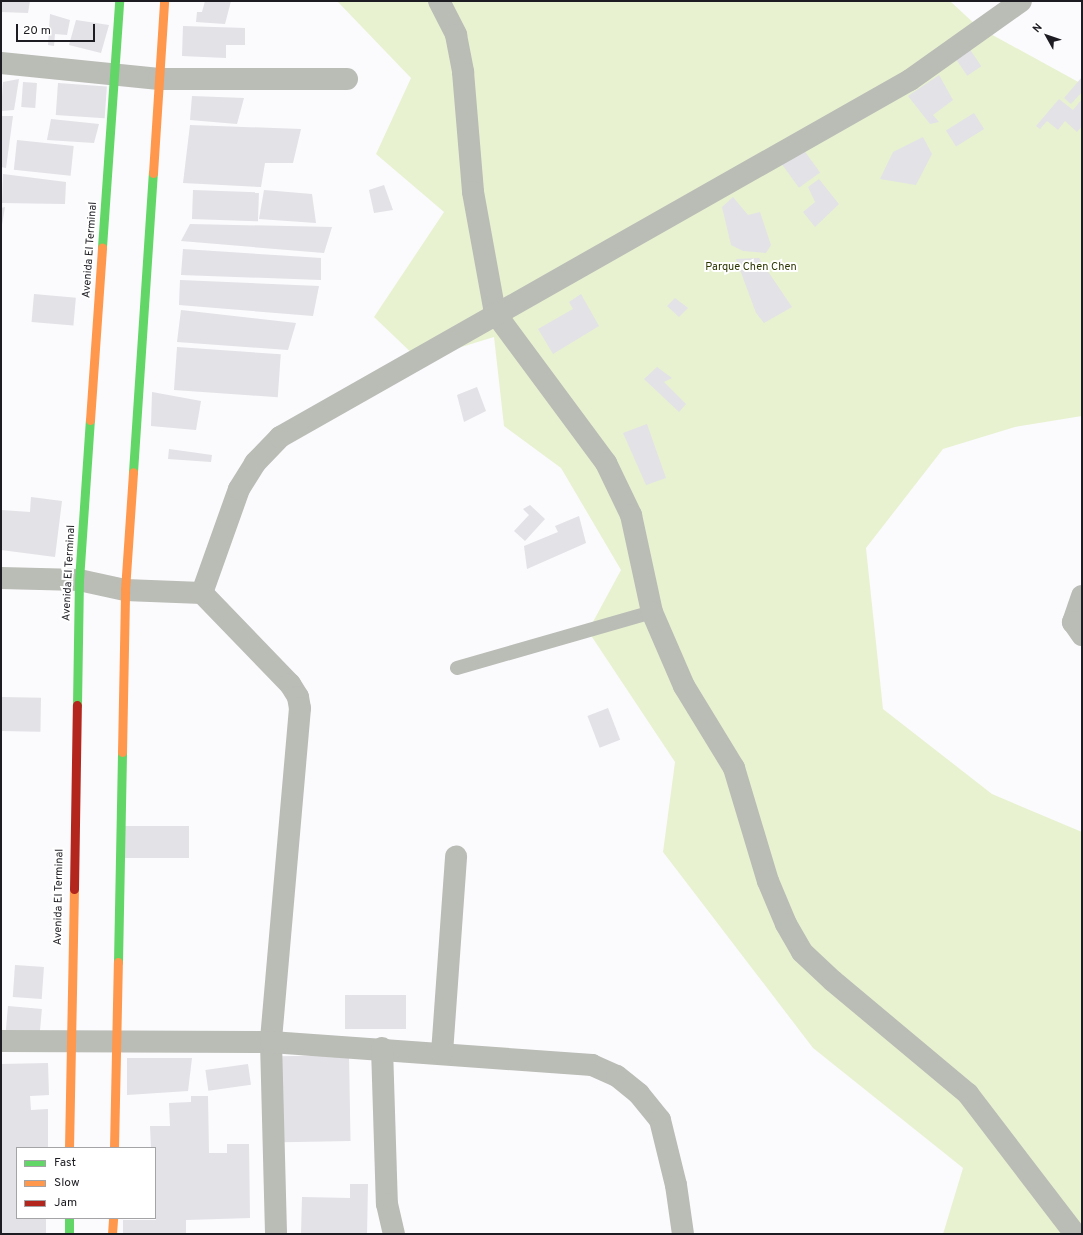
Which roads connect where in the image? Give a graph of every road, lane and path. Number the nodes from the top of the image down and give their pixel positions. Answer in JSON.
{"nodes":[{"id":1,"x":119,"y":1,"type":"edge"},
{"id":2,"x":164,"y":1,"type":"edge"},
{"id":3,"x":439,"y":1,"type":"edge"},
{"id":4,"x":1021,"y":1,"type":"edge"},
{"id":5,"x":1,"y":63,"type":"edge"},
{"id":6,"x":115,"y":76,"type":"junction"},
{"id":7,"x":159,"y":79,"type":"junction"},
{"id":8,"x":347,"y":79,"type":"dead end"},
{"id":9,"x":495,"y":313,"type":"junction"},
{"id":10,"x":1,"y":578,"type":"edge"},
{"id":11,"x":79,"y":580,"type":"junction"},
{"id":12,"x":125,"y":590,"type":"junction"},
{"id":13,"x":202,"y":593,"type":"junction"},
{"id":14,"x":1082,"y":596,"type":"edge"},
{"id":15,"x":652,"y":612,"type":"junction"},
{"id":16,"x":1082,"y":635,"type":"edge"},
{"id":17,"x":457,"y":668,"type":"dead end"},
{"id":18,"x":456,"y":856,"type":"dead end"},
{"id":19,"x":115,"y":1040,"type":"junction"},
{"id":20,"x":1,"y":1041,"type":"edge"},
{"id":21,"x":68,"y":1041,"type":"junction"},
{"id":22,"x":271,"y":1042,"type":"junction"},
{"id":23,"x":382,"y":1048,"type":"junction"},
{"id":24,"x":442,"y":1053,"type":"junction"},
{"id":25,"x":69,"y":1147,"type":"edge"},
{"id":26,"x":114,"y":1147,"type":"edge"},
{"id":27,"x":69,"y":1219,"type":"edge"},
{"id":28,"x":113,"y":1219,"type":"edge"},
{"id":29,"x":69,"y":1234,"type":"edge"},
{"id":30,"x":112,"y":1234,"type":"edge"},
{"id":31,"x":276,"y":1234,"type":"edge"},
{"id":32,"x":394,"y":1234,"type":"edge"},
{"id":33,"x":683,"y":1234,"type":"edge"},
{"id":34,"x":1075,"y":1234,"type":"edge"}],
"edges":[{"from":1,"to":6,"type":"street","name":"Avenida El Terminal"},
{"from":2,"to":7,"type":"street"},
{"from":3,"to":9,"type":"street"},
{"from":4,"to":9,"type":"street"},
{"from":5,"to":6,"type":"street"},
{"from":6,"to":7,"type":"street"},
{"from":6,"to":11,"type":"street","name":"Avenida El Terminal"},
{"from":7,"to":8,"type":"street"},
{"from":7,"to":12,"type":"street"},
{"from":9,"to":13,"type":"street"},
{"from":9,"to":15,"type":"street"},
{"from":10,"to":11,"type":"street"},
{"from":11,"to":12,"type":"street"},
{"from":11,"to":21,"type":"street","name":"Avenida El Terminal"},
{"from":12,"to":13,"type":"street"},
{"from":12,"to":19,"type":"street"},
{"from":13,"to":22,"type":"street"},
{"from":14,"to":16,"type":"street"},
{"from":15,"to":17,"type":"lane"},
{"from":15,"to":34,"type":"street"},
{"from":18,"to":24,"type":"street"},
{"from":19,"to":21,"type":"street"},
{"from":19,"to":22,"type":"street"},
{"from":19,"to":26,"type":"street"},
{"from":20,"to":21,"type":"street"},
{"from":21,"to":25,"type":"street","name":"Avenida El Terminal"},
{"from":22,"to":23,"type":"street"},
{"from":22,"to":31,"type":"street"},
{"from":23,"to":24,"type":"street"},
{"from":23,"to":32,"type":"street"},
{"from":24,"to":33,"type":"street"},
{"from":27,"to":29,"type":"street"},
{"from":28,"to":30,"type":"street"}]}
